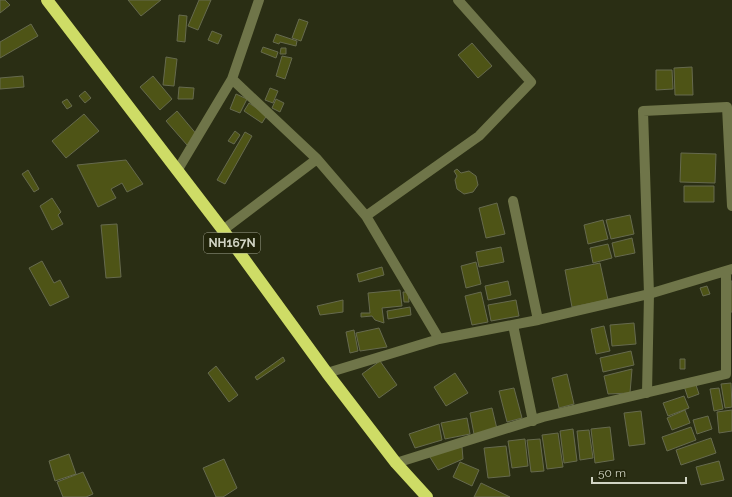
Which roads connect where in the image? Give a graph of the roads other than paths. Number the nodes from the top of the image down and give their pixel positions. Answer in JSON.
{"nodes":[{"id":1,"x":47,"y":0,"type":"edge"},
{"id":2,"x":259,"y":0,"type":"edge"},
{"id":3,"x":458,"y":0,"type":"edge"},
{"id":4,"x":232,"y":79,"type":"junction"},
{"id":5,"x":730,"y":107,"type":"edge"},
{"id":6,"x":317,"y":159,"type":"junction"},
{"id":7,"x":177,"y":172,"type":"junction"},
{"id":8,"x":513,"y":201,"type":"dead end"},
{"id":9,"x":732,"y":206,"type":"edge"},
{"id":10,"x":366,"y":216,"type":"junction"},
{"id":11,"x":223,"y":230,"type":"junction"},
{"id":12,"x":729,"y":270,"type":"edge"},
{"id":13,"x":649,"y":294,"type":"junction"},
{"id":14,"x":538,"y":320,"type":"junction"},
{"id":15,"x":513,"y":325,"type":"junction"},
{"id":16,"x":439,"y":339,"type":"junction"},
{"id":17,"x":327,"y":373,"type":"junction"},
{"id":18,"x":647,"y":393,"type":"junction"},
{"id":19,"x":533,"y":421,"type":"junction"},
{"id":20,"x":396,"y":463,"type":"junction"},
{"id":21,"x":427,"y":497,"type":"edge"}],
"edges":[{"from":1,"to":7,"type":"highway","number":"NH167N"},
{"from":2,"to":4,"type":"street"},
{"from":3,"to":10,"type":"street"},
{"from":4,"to":6,"type":"street"},
{"from":4,"to":7,"type":"street"},
{"from":5,"to":9,"type":"street"},
{"from":5,"to":13,"type":"street"},
{"from":6,"to":10,"type":"street"},
{"from":6,"to":11,"type":"street"},
{"from":7,"to":11,"type":"highway","number":"NH167N"},
{"from":8,"to":14,"type":"street"},
{"from":10,"to":16,"type":"street"},
{"from":11,"to":17,"type":"highway","number":"NH167N"},
{"from":12,"to":13,"type":"street"},
{"from":12,"to":18,"type":"street"},
{"from":13,"to":14,"type":"street"},
{"from":13,"to":18,"type":"street"},
{"from":14,"to":15,"type":"street"},
{"from":15,"to":16,"type":"street"},
{"from":15,"to":19,"type":"street"},
{"from":16,"to":17,"type":"street"},
{"from":17,"to":20,"type":"highway","number":"NH167N"},
{"from":18,"to":19,"type":"street"},
{"from":19,"to":20,"type":"street"},
{"from":20,"to":21,"type":"highway","number":"NH167N"}]}
